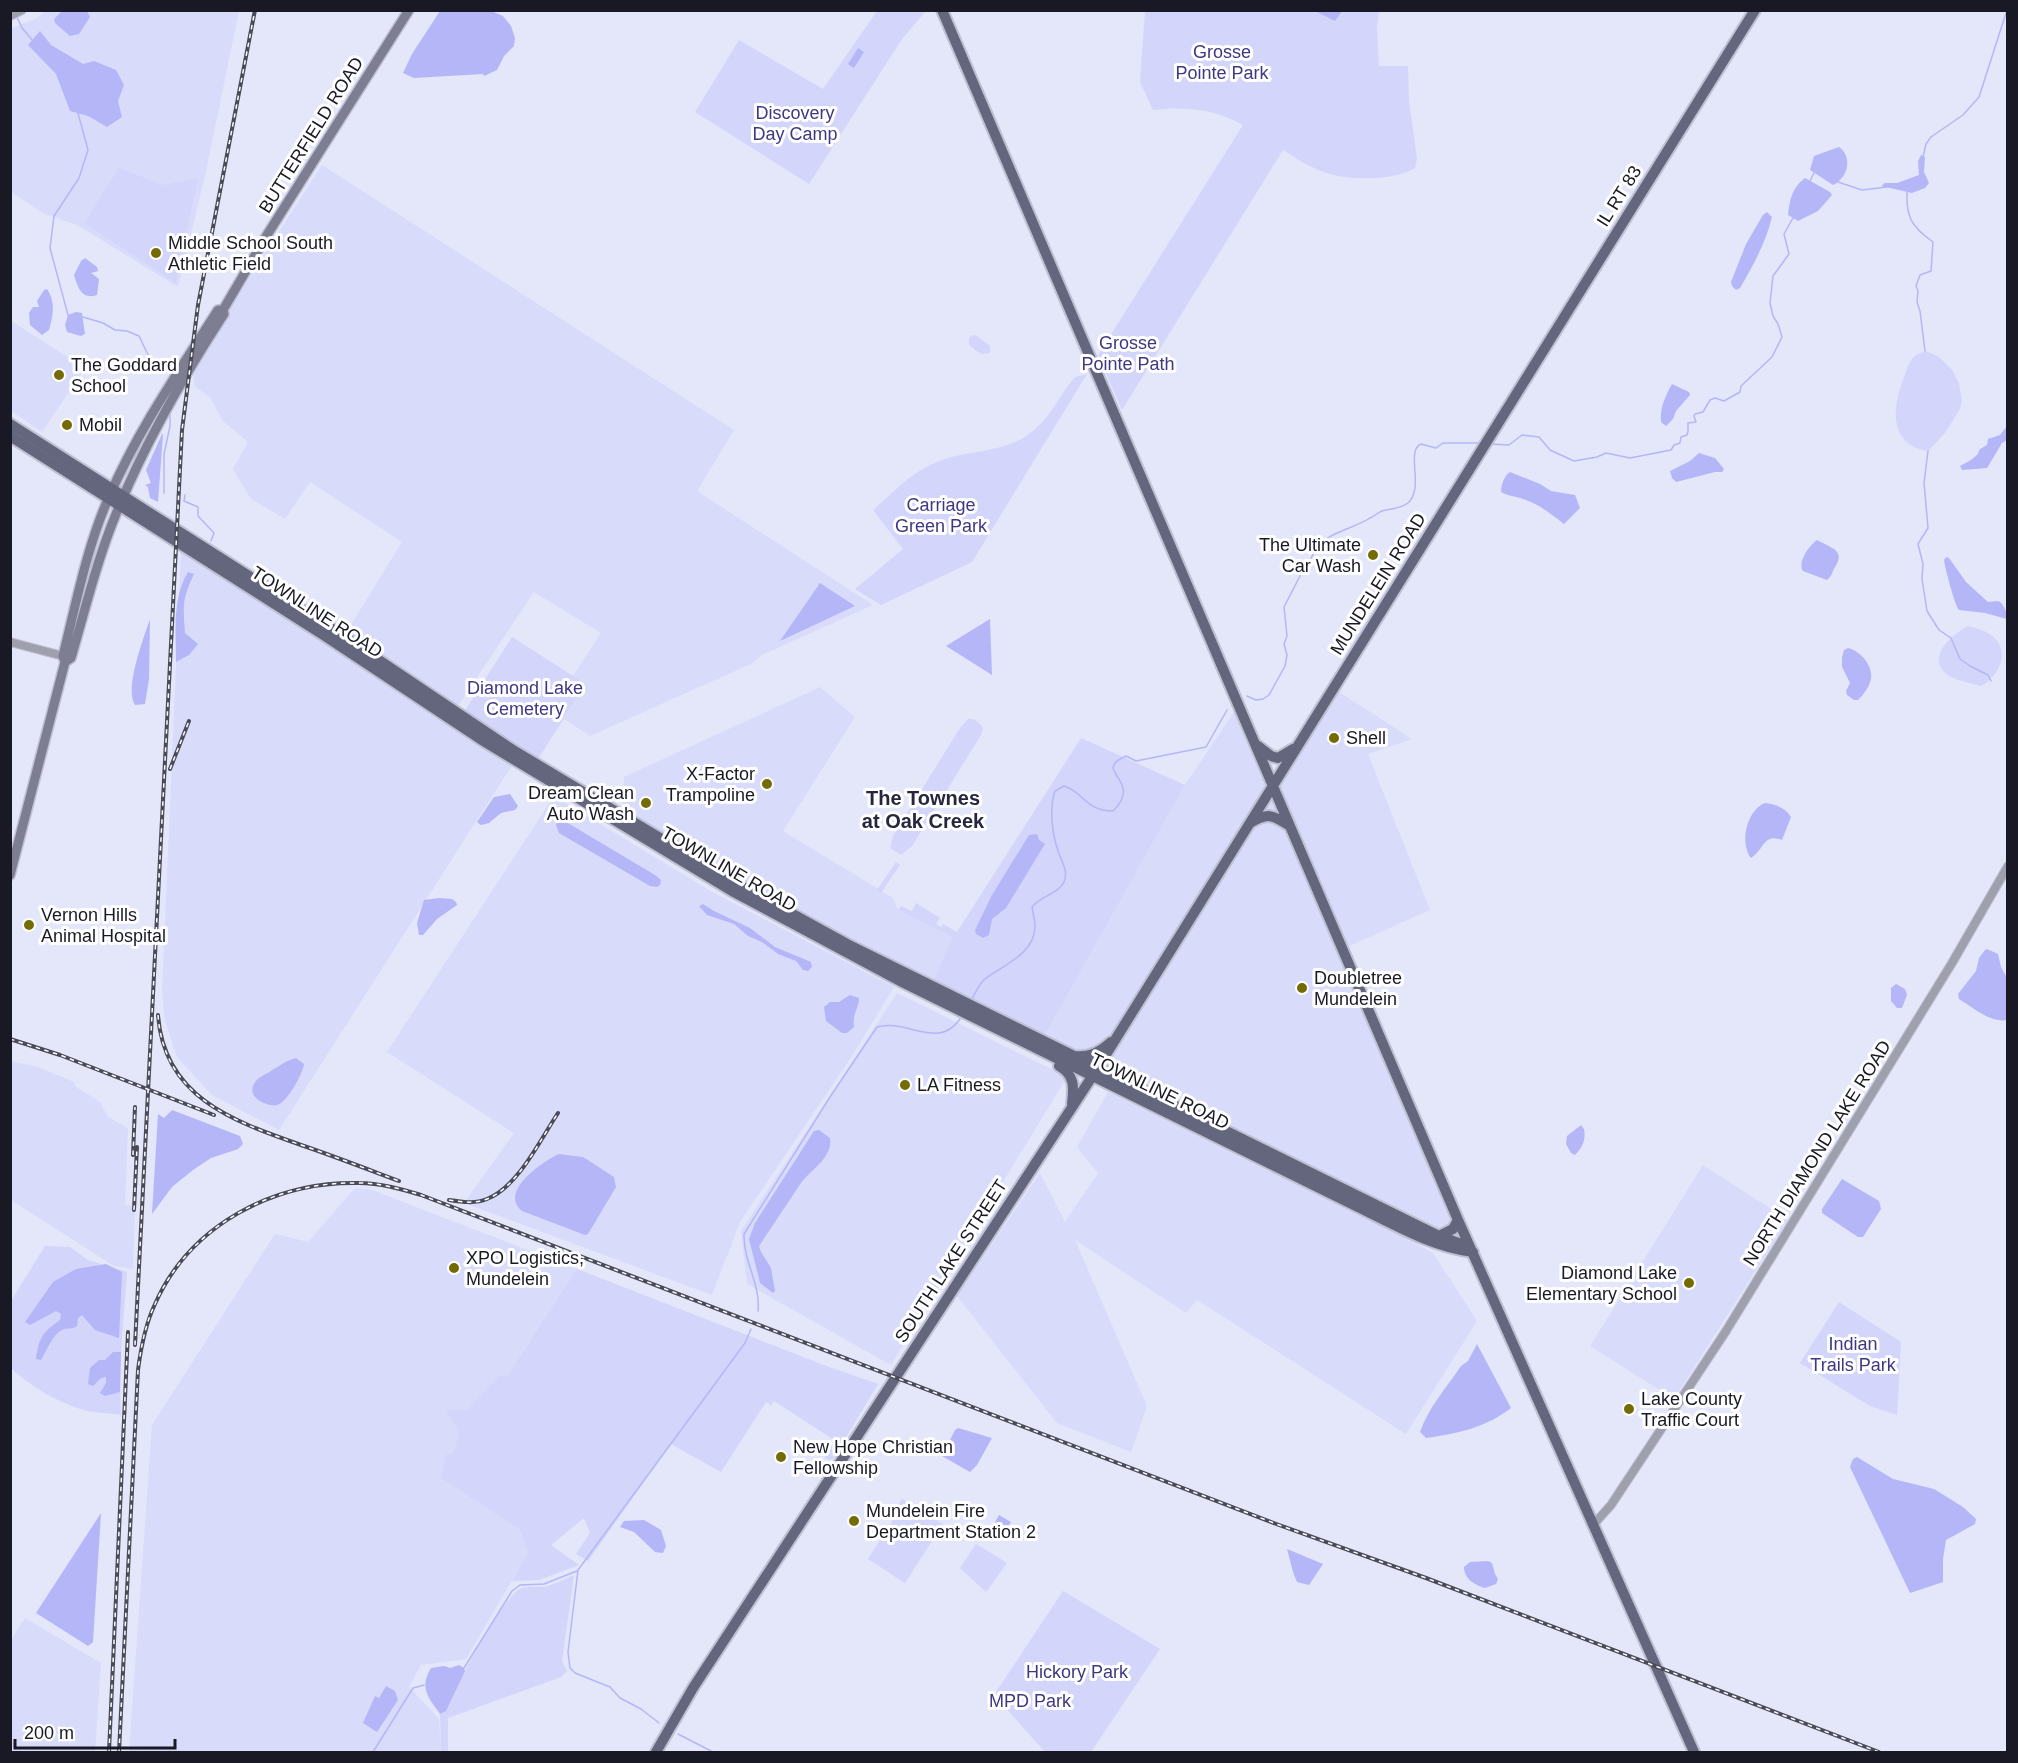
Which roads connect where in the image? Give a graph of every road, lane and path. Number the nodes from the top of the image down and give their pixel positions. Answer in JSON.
{"nodes":[{"id":1,"x":409,"y":10,"type":"edge"},
{"id":2,"x":942,"y":10,"type":"edge"},
{"id":3,"x":1755,"y":10,"type":"edge"},
{"id":4,"x":223,"y":310,"type":"junction"},
{"id":5,"x":1512,"y":400,"type":"joint"},
{"id":6,"x":10,"y":424,"type":"edge"},
{"id":7,"x":10,"y":435,"type":"edge"},
{"id":8,"x":110,"y":494,"type":"junction"},
{"id":9,"x":122,"y":501,"type":"junction"},
{"id":10,"x":10,"y":642,"type":"edge"},
{"id":11,"x":64,"y":659,"type":"junction"},
{"id":12,"x":1255,"y":744,"type":"junction"},
{"id":13,"x":1297,"y":746,"type":"junction"},
{"id":14,"x":1273,"y":786,"type":"junction"},
{"id":15,"x":1249,"y":824,"type":"junction"},
{"id":16,"x":1290,"y":826,"type":"junction"},
{"id":17,"x":2007,"y":866,"type":"edge"},
{"id":18,"x":10,"y":875,"type":"edge"},
{"id":19,"x":1119,"y":1033,"type":"junction"},
{"id":20,"x":1032,"y":1047,"type":"junction"},
{"id":21,"x":1071,"y":1056,"type":"junction"},
{"id":22,"x":1095,"y":1073,"type":"junction"},
{"id":23,"x":1072,"y":1107,"type":"junction"},
{"id":24,"x":1458,"y":1220,"type":"junction"},
{"id":25,"x":1439,"y":1236,"type":"junction"},
{"id":26,"x":1471,"y":1249,"type":"junction"},
{"id":27,"x":1593,"y":1526,"type":"junction"},
{"id":28,"x":656,"y":1752,"type":"edge"},
{"id":29,"x":1694,"y":1752,"type":"edge"}],
"edges":[{"from":1,"to":4,"type":"main road","name":"BUTTERFIELD ROAD"},
{"from":2,"to":12,"type":"main road"},
{"from":3,"to":5,"type":"main road","name":"IL RT 83"},
{"from":4,"to":8,"type":"main road","name":"BUTTERFIELD ROAD"},
{"from":4,"to":9,"type":"main road"},
{"from":5,"to":13,"type":"main road","name":"MUNDELEIN ROAD"},
{"from":6,"to":8,"type":"main road","name":"TOWNLINE ROAD"},
{"from":7,"to":8,"type":"main road","name":"TOWNLINE ROAD"},
{"from":8,"to":9,"type":"main road","name":"TOWNLINE ROAD"},
{"from":8,"to":11,"type":"main road","name":"BUTTERFIELD ROAD"},
{"from":9,"to":11,"type":"main road"},
{"from":9,"to":20,"type":"main road","name":"TOWNLINE ROAD"},
{"from":9,"to":21,"type":"main road","name":"TOWNLINE ROAD"},
{"from":10,"to":11,"type":"street"},
{"from":11,"to":18,"type":"main road"},
{"from":12,"to":13,"type":"main road"},
{"from":12,"to":14,"type":"main road"},
{"from":13,"to":14,"type":"main road","name":"MUNDELEIN ROAD"},
{"from":14,"to":15,"type":"main road","name":"SOUTH LAKE STREET"},
{"from":14,"to":16,"type":"main road"},
{"from":15,"to":16,"type":"main road"},
{"from":15,"to":19,"type":"main road","name":"SOUTH LAKE STREET"},
{"from":16,"to":24,"type":"main road"},
{"from":17,"to":27,"type":"street","name":"NORTH DIAMOND LAKE ROAD"},
{"from":19,"to":21,"type":"main road"},
{"from":19,"to":22,"type":"main road","name":"SOUTH LAKE STREET"},
{"from":20,"to":22,"type":"main road","name":"TOWNLINE ROAD"},
{"from":20,"to":23,"type":"main road"},
{"from":21,"to":22,"type":"main road","name":"TOWNLINE ROAD"},
{"from":22,"to":23,"type":"main road","name":"SOUTH LAKE STREET"},
{"from":22,"to":25,"type":"main road","name":"TOWNLINE ROAD"},
{"from":22,"to":26,"type":"main road","name":"TOWNLINE ROAD"},
{"from":23,"to":28,"type":"main road","name":"SOUTH LAKE STREET"},
{"from":24,"to":25,"type":"main road"},
{"from":24,"to":26,"type":"main road"},
{"from":25,"to":26,"type":"main road","name":"TOWNLINE ROAD"},
{"from":26,"to":27,"type":"main road"},
{"from":27,"to":29,"type":"main road"}]}
